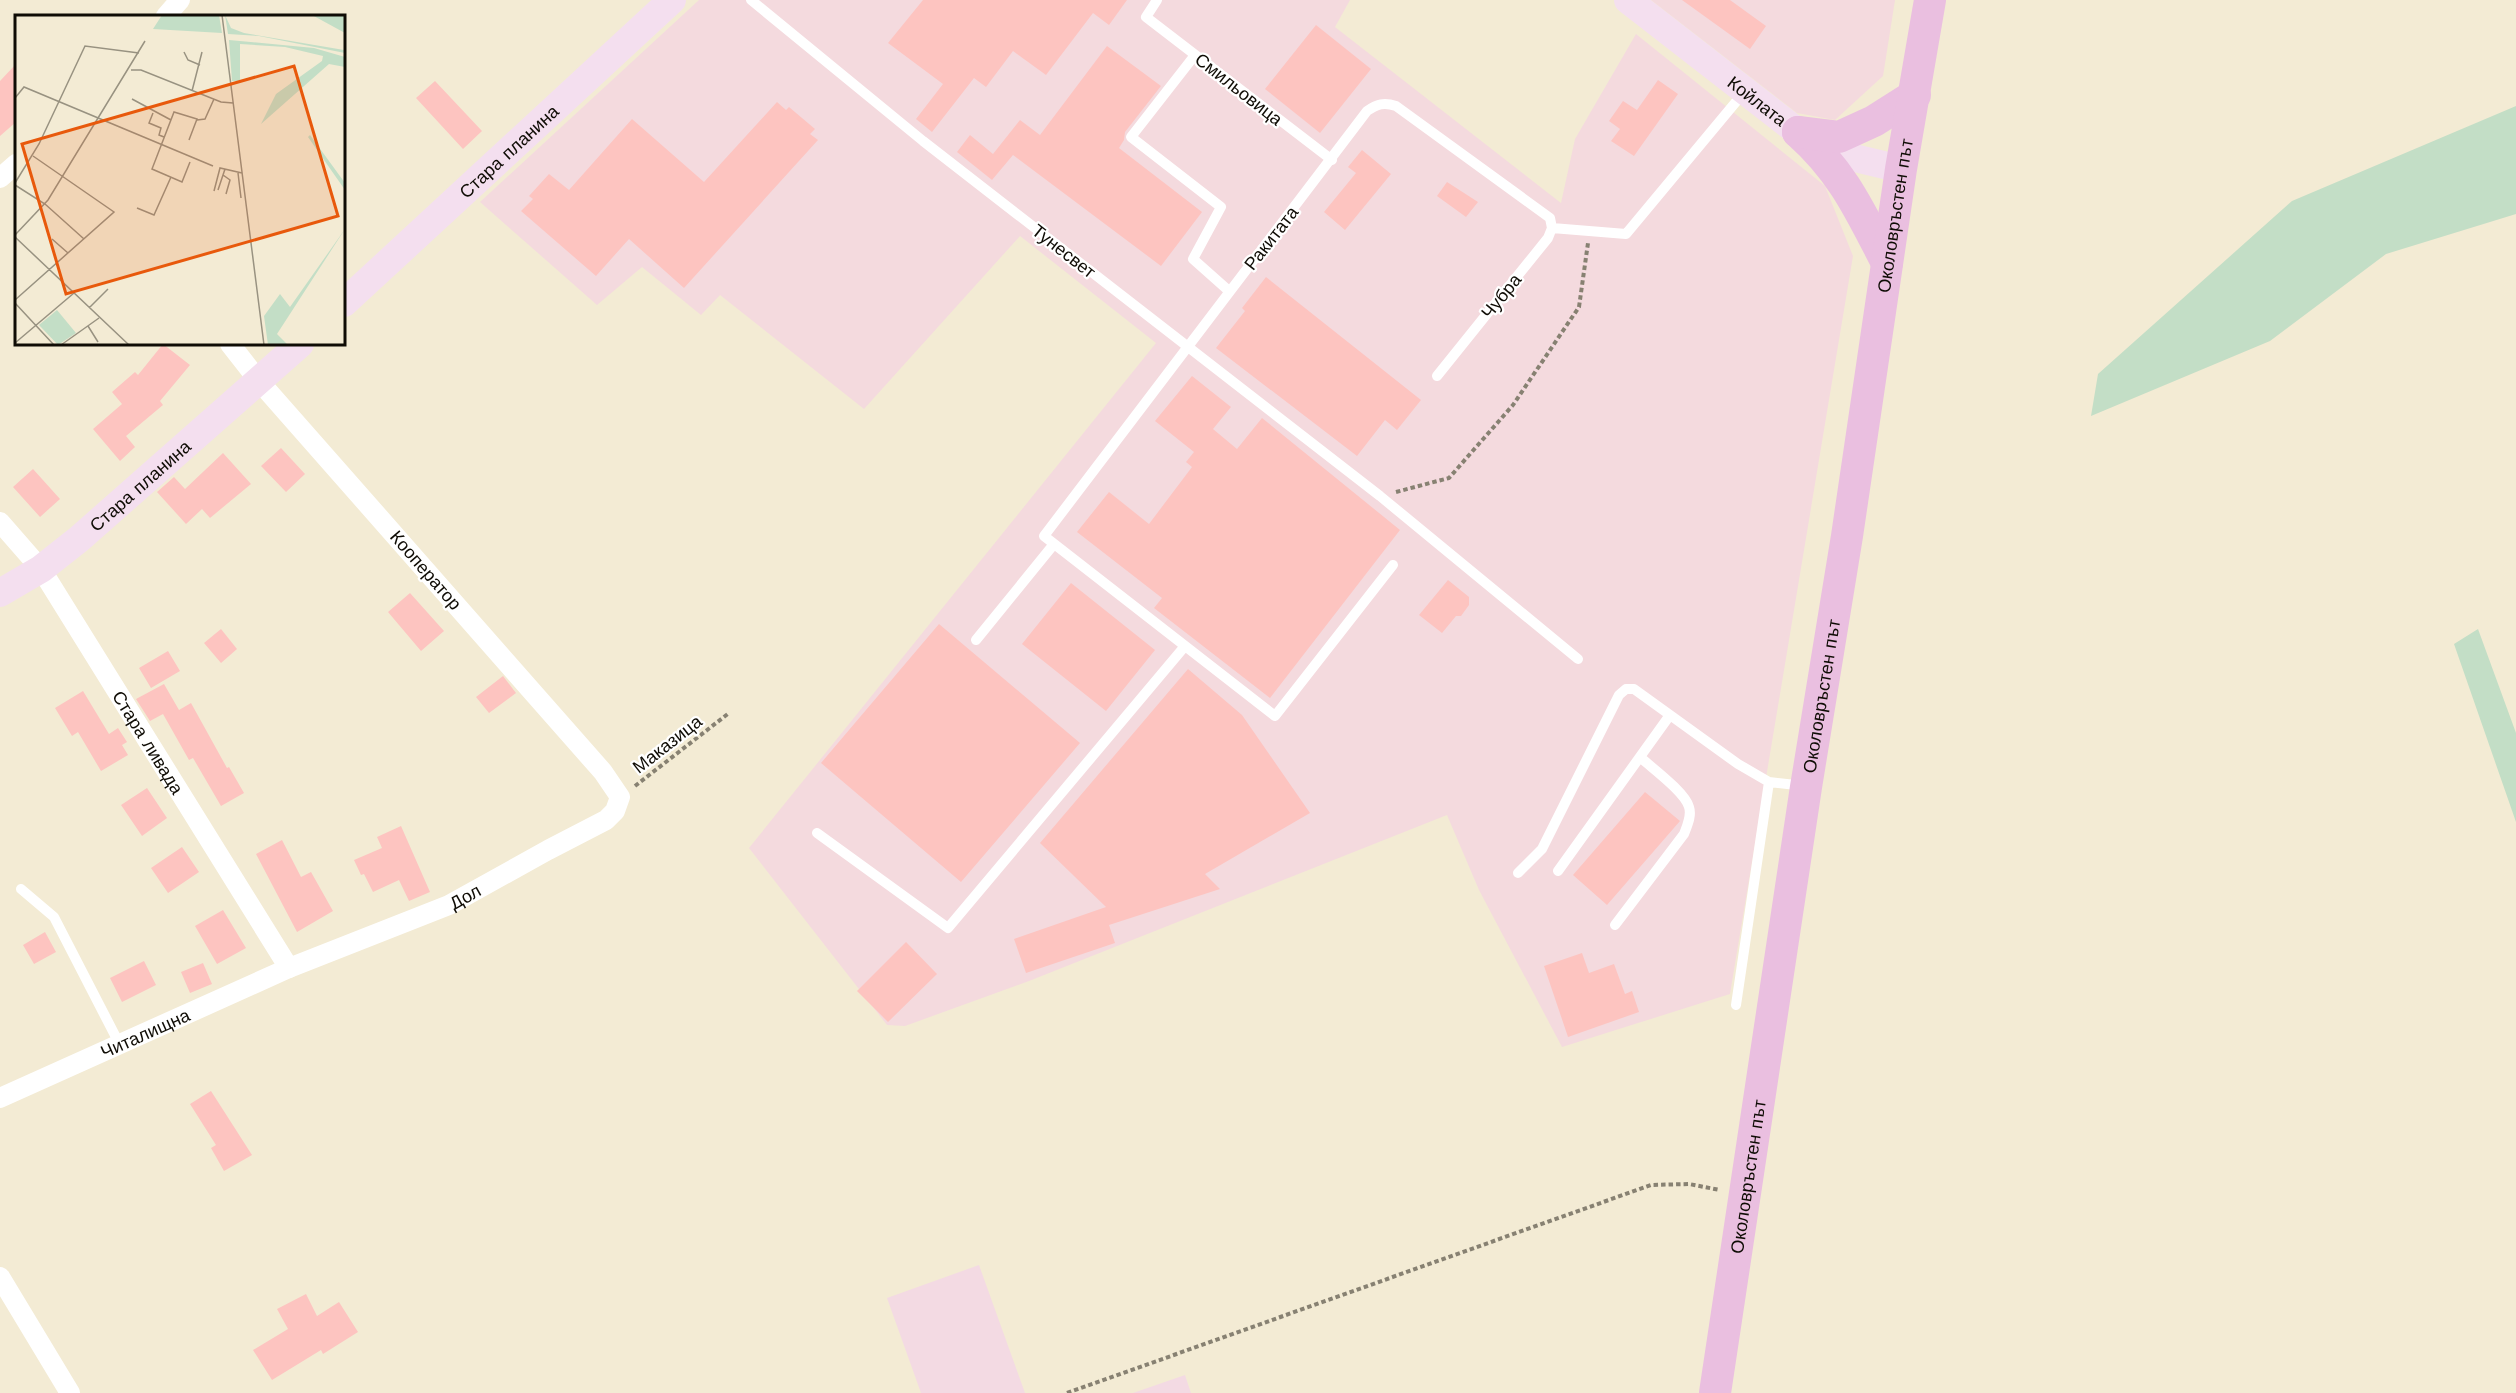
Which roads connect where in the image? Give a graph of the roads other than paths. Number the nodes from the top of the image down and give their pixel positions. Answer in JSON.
{"nodes":[{"id":1,"x":180,"y":0,"type":"edge"},
{"id":2,"x":672,"y":0,"type":"edge"},
{"id":3,"x":751,"y":0,"type":"edge"},
{"id":4,"x":1157,"y":0,"type":"edge"},
{"id":5,"x":1628,"y":0,"type":"edge"},
{"id":6,"x":1930,"y":0,"type":"edge"},
{"id":7,"x":167,"y":15,"type":"edge"},
{"id":8,"x":1195,"y":55,"type":"junction"},
{"id":9,"x":1745,"y":91,"type":"junction"},
{"id":10,"x":1915,"y":95,"type":"junction"},
{"id":11,"x":1798,"y":132,"type":"junction"},
{"id":12,"x":1332,"y":160,"type":"junction"},
{"id":13,"x":15,"y":165,"type":"edge"},
{"id":14,"x":1901,"y":169,"type":"junction"},
{"id":15,"x":0,"y":178,"type":"edge"},
{"id":16,"x":1552,"y":228,"type":"junction"},
{"id":17,"x":1887,"y":263,"type":"junction"},
{"id":18,"x":1229,"y":291,"type":"junction"},
{"id":19,"x":345,"y":302,"type":"edge"},
{"id":20,"x":231,"y":345,"type":"edge"},
{"id":21,"x":299,"y":345,"type":"edge"},
{"id":22,"x":1186,"y":346,"type":"junction"},
{"id":23,"x":1437,"y":376,"type":"dead end"},
{"id":24,"x":260,"y":381,"type":"junction"},
{"id":25,"x":0,"y":522,"type":"edge"},
{"id":26,"x":1054,"y":544,"type":"junction"},
{"id":27,"x":1392,"y":565,"type":"dead end"},
{"id":28,"x":41,"y":569,"type":"junction"},
{"id":29,"x":0,"y":593,"type":"edge"},
{"id":30,"x":976,"y":640,"type":"dead end"},
{"id":31,"x":1185,"y":646,"type":"junction"},
{"id":32,"x":1578,"y":658,"type":"dead end"},
{"id":33,"x":1670,"y":715,"type":"junction"},
{"id":34,"x":1640,"y":757,"type":"junction"},
{"id":35,"x":1769,"y":782,"type":"junction"},
{"id":36,"x":1806,"y":787,"type":"junction"},
{"id":37,"x":620,"y":797,"type":"joint"},
{"id":38,"x":817,"y":833,"type":"dead end"},
{"id":39,"x":1558,"y":871,"type":"dead end"},
{"id":40,"x":1518,"y":873,"type":"dead end"},
{"id":41,"x":21,"y":889,"type":"dead end"},
{"id":42,"x":1614,"y":925,"type":"dead end"},
{"id":43,"x":289,"y":968,"type":"junction"},
{"id":44,"x":1736,"y":1005,"type":"dead end"},
{"id":45,"x":120,"y":1045,"type":"junction"},
{"id":46,"x":0,"y":1098,"type":"edge"},
{"id":47,"x":0,"y":1277,"type":"edge"},
{"id":48,"x":70,"y":1393,"type":"edge"},
{"id":49,"x":1715,"y":1393,"type":"edge"}],
"edges":[{"from":1,"to":7,"type":"street"},
{"from":2,"to":19,"type":"street","name":"Стара планина"},
{"from":3,"to":22,"type":"lane","name":"Тунесвет"},
{"from":4,"to":8,"type":"lane","name":"Смильовица"},
{"from":5,"to":9,"type":"street","name":"Койлата"},
{"from":6,"to":10,"type":"main road","name":"Околовръстен път"},
{"from":8,"to":12,"type":"lane","name":"Смильовица"},
{"from":8,"to":18,"type":"lane"},
{"from":9,"to":11,"type":"street","name":"Койлата"},
{"from":9,"to":16,"type":"lane"},
{"from":10,"to":11,"type":"main road"},
{"from":10,"to":14,"type":"main road","name":"Околовръстен път"},
{"from":11,"to":14,"type":"street","name":"Койлата"},
{"from":11,"to":17,"type":"main road"},
{"from":12,"to":16,"type":"lane","name":"Ракитата"},
{"from":12,"to":18,"type":"lane","name":"Ракитата"},
{"from":13,"to":15,"type":"street"},
{"from":14,"to":17,"type":"main road","name":"Околовръстен път"},
{"from":16,"to":23,"type":"lane","name":"Чубра"},
{"from":17,"to":36,"type":"main road","name":"Околовръстен път"},
{"from":18,"to":22,"type":"lane","name":"Ракитата"},
{"from":20,"to":24,"type":"street","name":"Кооператор"},
{"from":21,"to":24,"type":"street","name":"Стара планина"},
{"from":22,"to":26,"type":"lane","name":"Ракитата"},
{"from":22,"to":32,"type":"lane","name":"Тунесвет"},
{"from":24,"to":28,"type":"street","name":"Стара планина"},
{"from":24,"to":37,"type":"street","name":"Кооператор"},
{"from":25,"to":28,"type":"street","name":"Стара ливада"},
{"from":26,"to":30,"type":"lane"},
{"from":26,"to":31,"type":"lane"},
{"from":27,"to":31,"type":"lane"},
{"from":28,"to":29,"type":"street","name":"Стара планина"},
{"from":28,"to":43,"type":"street","name":"Стара ливада"},
{"from":31,"to":38,"type":"lane"},
{"from":33,"to":34,"type":"lane"},
{"from":33,"to":35,"type":"lane"},
{"from":33,"to":40,"type":"lane"},
{"from":34,"to":39,"type":"lane"},
{"from":34,"to":42,"type":"lane"},
{"from":35,"to":36,"type":"lane"},
{"from":35,"to":44,"type":"lane"},
{"from":36,"to":49,"type":"main road","name":"Околовръстен път"},
{"from":37,"to":43,"type":"street","name":"Дол"},
{"from":41,"to":45,"type":"lane"},
{"from":43,"to":45,"type":"street","name":"Читалищна"},
{"from":45,"to":46,"type":"street","name":"Читалищна"},
{"from":47,"to":48,"type":"street"}]}
